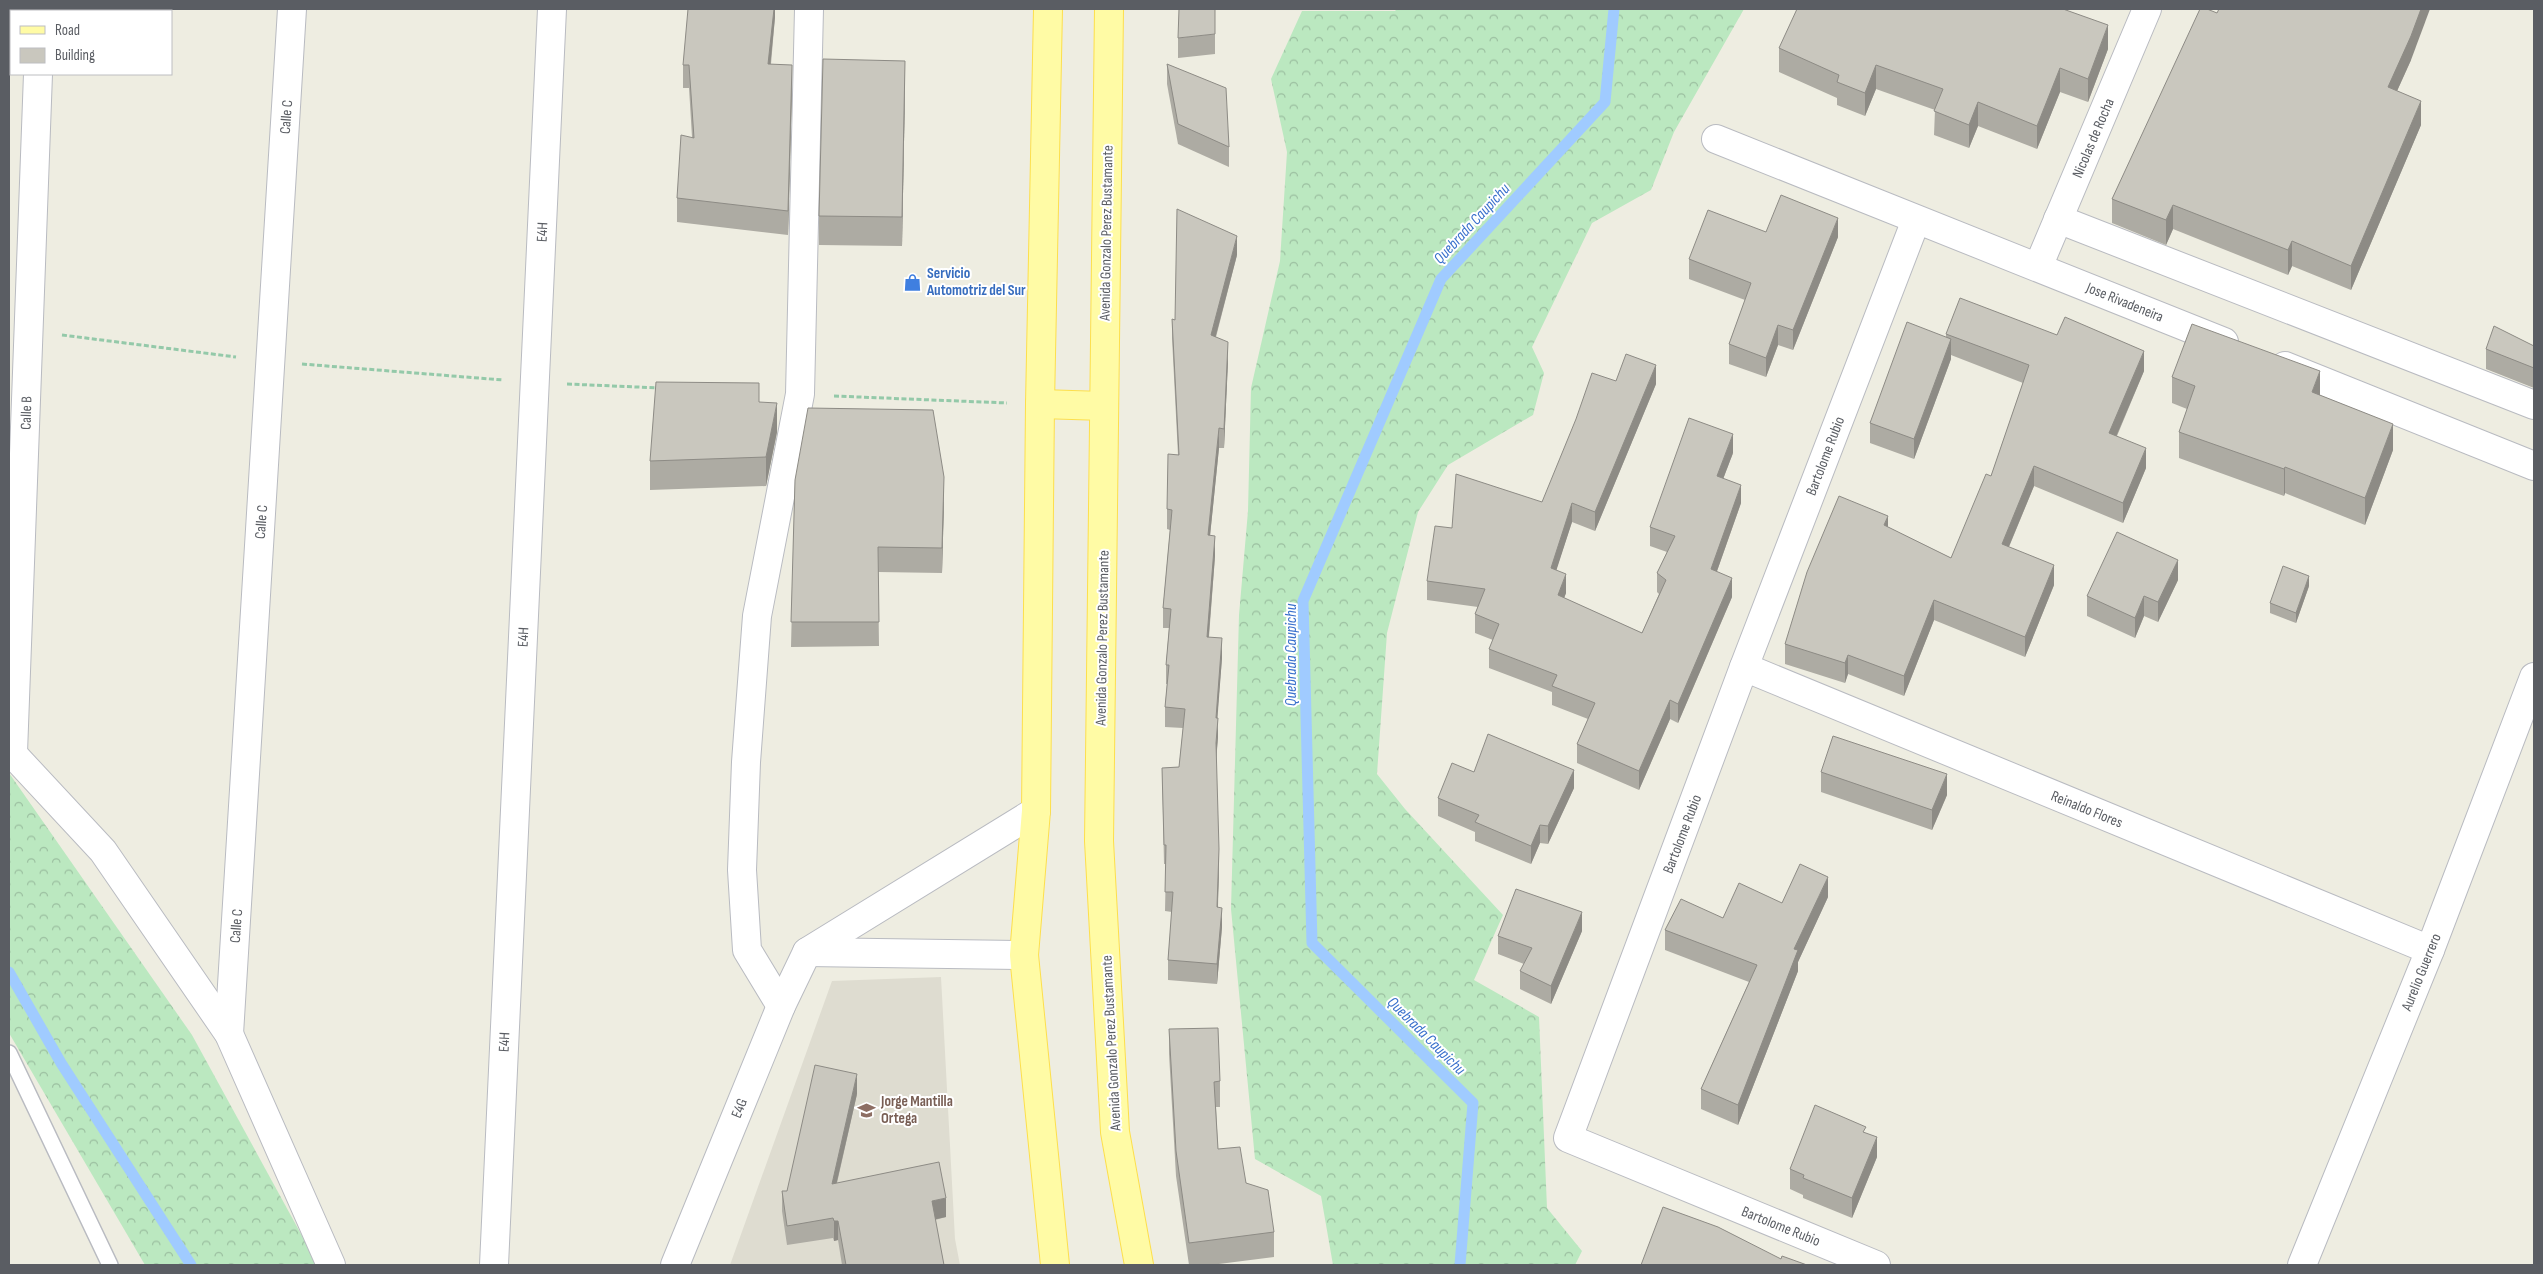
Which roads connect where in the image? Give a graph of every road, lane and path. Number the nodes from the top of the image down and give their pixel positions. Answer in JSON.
{"nodes":[{"id":1,"x":292,"y":9,"type":"edge"},
{"id":2,"x":552,"y":9,"type":"edge"},
{"id":3,"x":809,"y":9,"type":"edge"},
{"id":4,"x":1048,"y":9,"type":"edge"},
{"id":5,"x":1109,"y":9,"type":"edge"},
{"id":6,"x":2147,"y":9,"type":"edge"},
{"id":7,"x":38,"y":75,"type":"edge"},
{"id":8,"x":1716,"y":139,"type":"dead end"},
{"id":9,"x":2058,"y":219,"type":"junction"},
{"id":10,"x":1916,"y":220,"type":"junction"},
{"id":11,"x":2038,"y":267,"type":"junction"},
{"id":12,"x":1040,"y":404,"type":"junction"},
{"id":13,"x":2534,"y":405,"type":"edge"},
{"id":14,"x":1104,"y":406,"type":"junction"},
{"id":15,"x":2534,"y":466,"type":"edge"},
{"id":16,"x":1744,"y":667,"type":"junction"},
{"id":17,"x":2534,"y":677,"type":"edge"},
{"id":18,"x":11,"y":751,"type":"edge"},
{"id":19,"x":1036,"y":811,"type":"junction"},
{"id":20,"x":2430,"y":950,"type":"junction"},
{"id":21,"x":808,"y":952,"type":"junction"},
{"id":22,"x":1024,"y":955,"type":"junction"},
{"id":23,"x":781,"y":1006,"type":"junction"},
{"id":24,"x":229,"y":1034,"type":"junction"},
{"id":25,"x":9,"y":1053,"type":"edge"},
{"id":26,"x":110,"y":1265,"type":"edge"},
{"id":27,"x":331,"y":1265,"type":"edge"},
{"id":28,"x":494,"y":1265,"type":"edge"},
{"id":29,"x":675,"y":1265,"type":"edge"},
{"id":30,"x":1055,"y":1265,"type":"edge"},
{"id":31,"x":1139,"y":1265,"type":"edge"},
{"id":32,"x":1876,"y":1265,"type":"edge"},
{"id":33,"x":2302,"y":1265,"type":"edge"}],
"edges":[{"from":1,"to":24,"type":"street","name":"Calle C"},
{"from":2,"to":28,"type":"street","name":"E4H"},
{"from":3,"to":23,"type":"street"},
{"from":4,"to":12,"type":"main road"},
{"from":5,"to":14,"type":"main road","name":"Avenida Gonzalo Perez Bustamante"},
{"from":6,"to":9,"type":"street","name":"Nicolas de Rocha"},
{"from":7,"to":18,"type":"street","name":"Calle B"},
{"from":8,"to":10,"type":"street","name":"Jose Rivadeneira"},
{"from":9,"to":11,"type":"street","name":"Nicolas de Rocha"},
{"from":9,"to":13,"type":"street"},
{"from":10,"to":11,"type":"street","name":"Jose Rivadeneira"},
{"from":10,"to":16,"type":"street","name":"Bartolome Rubio"},
{"from":11,"to":15,"type":"street","name":"Jose Rivadeneira"},
{"from":12,"to":14,"type":"main road"},
{"from":12,"to":19,"type":"main road"},
{"from":14,"to":31,"type":"main road","name":"Avenida Gonzalo Perez Bustamante"},
{"from":16,"to":20,"type":"street","name":"Reinaldo Flores"},
{"from":16,"to":32,"type":"street","name":"Bartolome Rubio"},
{"from":17,"to":20,"type":"street","name":"Aurelio Guerrero"},
{"from":18,"to":24,"type":"street"},
{"from":19,"to":21,"type":"street"},
{"from":19,"to":22,"type":"main road"},
{"from":20,"to":33,"type":"street","name":"Aurelio Guerrero"},
{"from":21,"to":22,"type":"street"},
{"from":21,"to":23,"type":"street","name":"E4G"},
{"from":22,"to":30,"type":"main road"},
{"from":23,"to":29,"type":"street","name":"E4G"},
{"from":24,"to":27,"type":"street"},
{"from":25,"to":26,"type":"lane"}]}
